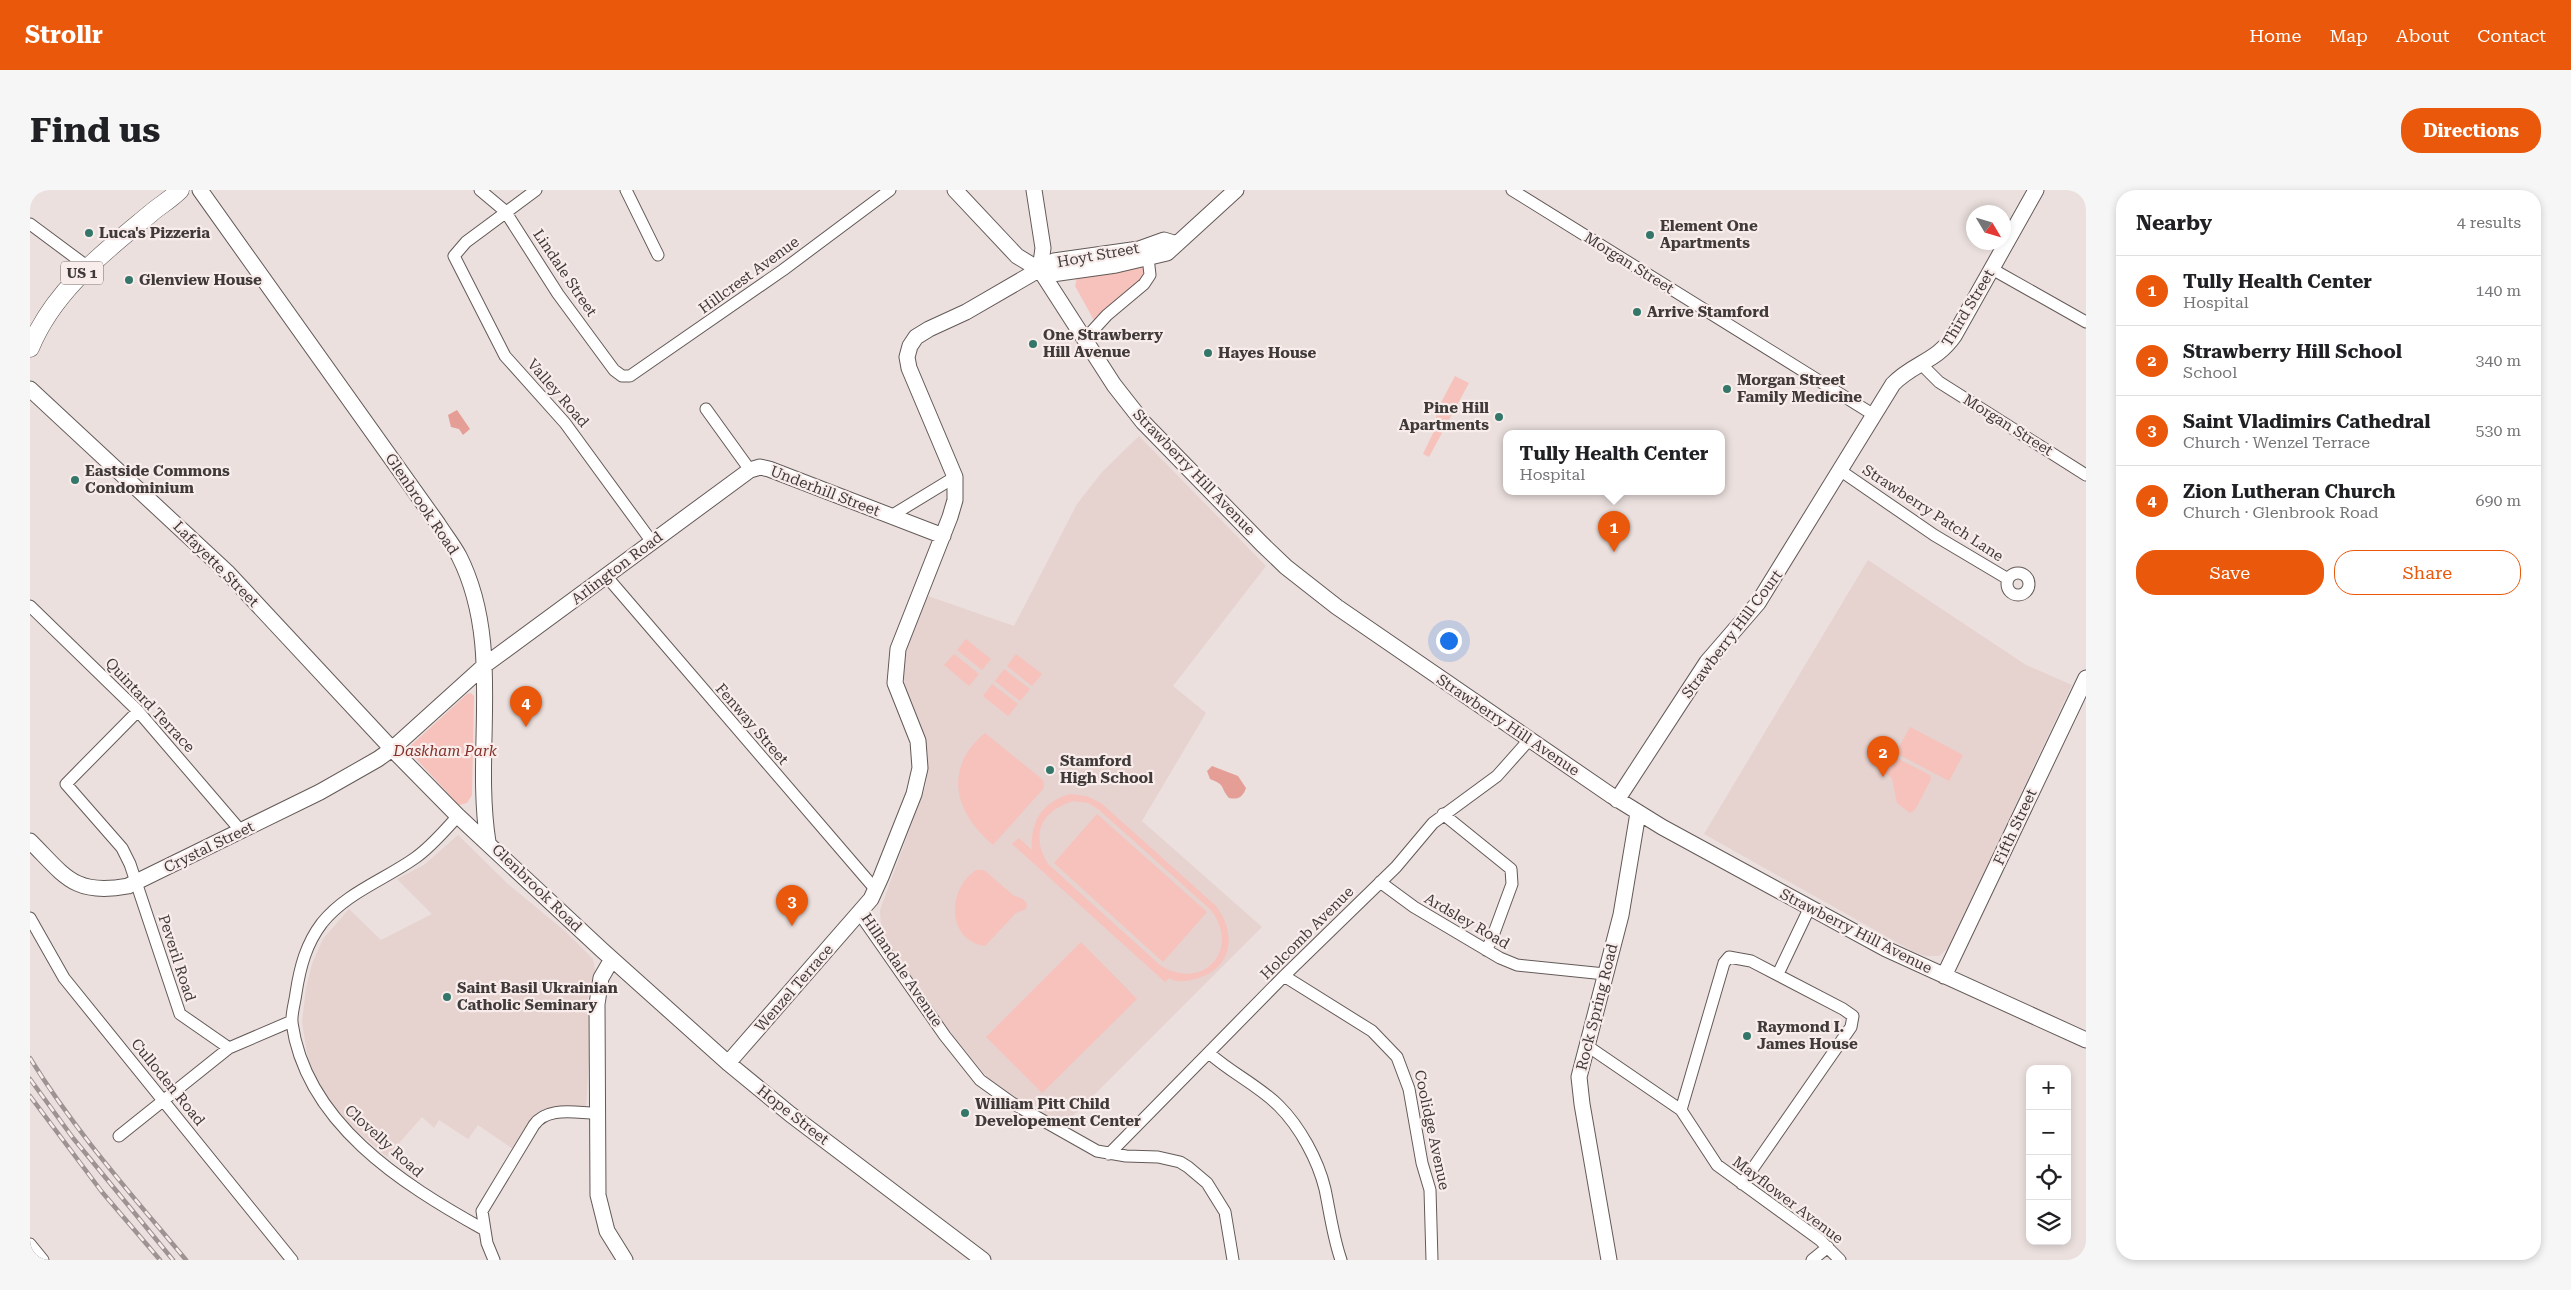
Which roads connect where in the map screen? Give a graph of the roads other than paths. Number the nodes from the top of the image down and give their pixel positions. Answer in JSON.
{"nodes":[{"id":1,"x":164,"y":190,"type":"edge"},
{"id":2,"x":180,"y":190,"type":"edge"},
{"id":3,"x":200,"y":190,"type":"edge"},
{"id":4,"x":480,"y":190,"type":"edge"},
{"id":5,"x":536,"y":190,"type":"edge"},
{"id":6,"x":626,"y":190,"type":"edge"},
{"id":7,"x":890,"y":190,"type":"edge"},
{"id":8,"x":955,"y":190,"type":"edge"},
{"id":9,"x":1034,"y":190,"type":"edge"},
{"id":10,"x":1236,"y":190,"type":"edge"},
{"id":11,"x":1512,"y":190,"type":"edge"},
{"id":12,"x":2036,"y":190,"type":"edge"},
{"id":13,"x":505,"y":211,"type":"junction"},
{"id":14,"x":150,"y":213,"type":"junction"},
{"id":15,"x":30,"y":224,"type":"edge"},
{"id":16,"x":1177,"y":244,"type":"junction"},
{"id":17,"x":658,"y":255,"type":"dead end"},
{"id":18,"x":1148,"y":257,"type":"junction"},
{"id":19,"x":88,"y":266,"type":"junction"},
{"id":20,"x":1992,"y":269,"type":"junction"},
{"id":21,"x":1040,"y":270,"type":"junction"},
{"id":22,"x":2086,"y":322,"type":"edge"},
{"id":23,"x":1085,"y":340,"type":"junction"},
{"id":24,"x":30,"y":348,"type":"edge"},
{"id":25,"x":1921,"y":364,"type":"junction"},
{"id":26,"x":622,"y":376,"type":"joint"},
{"id":27,"x":30,"y":389,"type":"edge"},
{"id":28,"x":706,"y":409,"type":"dead end"},
{"id":29,"x":1874,"y":414,"type":"junction"},
{"id":30,"x":750,"y":470,"type":"junction"},
{"id":31,"x":1841,"y":471,"type":"junction"},
{"id":32,"x":2086,"y":475,"type":"edge"},
{"id":33,"x":955,"y":477,"type":"junction"},
{"id":34,"x":891,"y":516,"type":"junction"},
{"id":35,"x":943,"y":536,"type":"junction"},
{"id":36,"x":652,"y":542,"type":"junction"},
{"id":37,"x":607,"y":577,"type":"junction"},
{"id":38,"x":2008,"y":579,"type":"dead end"},
{"id":39,"x":30,"y":606,"type":"edge"},
{"id":40,"x":484,"y":665,"type":"junction"},
{"id":41,"x":2086,"y":678,"type":"edge"},
{"id":42,"x":138,"y":710,"type":"junction"},
{"id":43,"x":1529,"y":740,"type":"junction"},
{"id":44,"x":392,"y":749,"type":"junction"},
{"id":45,"x":1617,"y":800,"type":"junction"},
{"id":46,"x":1638,"y":813,"type":"junction"},
{"id":47,"x":1443,"y":814,"type":"junction"},
{"id":48,"x":458,"y":816,"type":"junction"},
{"id":49,"x":241,"y":831,"type":"junction"},
{"id":50,"x":30,"y":841,"type":"edge"},
{"id":51,"x":488,"y":842,"type":"junction"},
{"id":52,"x":136,"y":882,"type":"junction"},
{"id":53,"x":1380,"y":882,"type":"junction"},
{"id":54,"x":876,"y":890,"type":"junction"},
{"id":55,"x":1809,"y":909,"type":"junction"},
{"id":56,"x":859,"y":912,"type":"junction"},
{"id":57,"x":30,"y":918,"type":"edge"},
{"id":58,"x":1486,"y":950,"type":"junction"},
{"id":59,"x":612,"y":959,"type":"junction"},
{"id":60,"x":1605,"y":974,"type":"junction"},
{"id":61,"x":1778,"y":974,"type":"junction"},
{"id":62,"x":1284,"y":976,"type":"junction"},
{"id":63,"x":1944,"y":976,"type":"junction"},
{"id":64,"x":292,"y":1021,"type":"junction"},
{"id":65,"x":2086,"y":1040,"type":"edge"},
{"id":66,"x":1586,"y":1045,"type":"junction"},
{"id":67,"x":229,"y":1048,"type":"junction"},
{"id":68,"x":1209,"y":1053,"type":"junction"},
{"id":69,"x":728,"y":1063,"type":"junction"},
{"id":70,"x":163,"y":1099,"type":"junction"},
{"id":71,"x":1681,"y":1110,"type":"junction"},
{"id":72,"x":596,"y":1113,"type":"junction"},
{"id":73,"x":119,"y":1136,"type":"dead end"},
{"id":74,"x":1109,"y":1154,"type":"junction"},
{"id":75,"x":1742,"y":1184,"type":"junction"},
{"id":76,"x":483,"y":1229,"type":"junction"},
{"id":77,"x":30,"y":1244,"type":"edge"},
{"id":78,"x":1828,"y":1247,"type":"junction"},
{"id":79,"x":43,"y":1260,"type":"edge"},
{"id":80,"x":292,"y":1260,"type":"edge"},
{"id":81,"x":494,"y":1260,"type":"edge"},
{"id":82,"x":625,"y":1260,"type":"edge"},
{"id":83,"x":983,"y":1260,"type":"edge"},
{"id":84,"x":1233,"y":1260,"type":"edge"},
{"id":85,"x":1341,"y":1260,"type":"edge"},
{"id":86,"x":1432,"y":1260,"type":"edge"},
{"id":87,"x":1609,"y":1260,"type":"edge"},
{"id":88,"x":1812,"y":1260,"type":"edge"},
{"id":89,"x":1840,"y":1260,"type":"edge"}],
"edges":[{"from":1,"to":14,"type":"main road","number":"US 1"},
{"from":2,"to":14,"type":"main road","number":"US 1"},
{"from":3,"to":40,"type":"street","name":"Glenbrook Road"},
{"from":4,"to":13,"type":"street","name":"Lindale Street"},
{"from":5,"to":13,"type":"street"},
{"from":6,"to":17,"type":"street"},
{"from":7,"to":26,"type":"street","name":"Hillcrest Avenue"},
{"from":8,"to":21,"type":"street"},
{"from":9,"to":21,"type":"street"},
{"from":10,"to":16,"type":"street","name":"Hoyt Street"},
{"from":11,"to":29,"type":"street","name":"Morgan Street"},
{"from":12,"to":20,"type":"street","name":"Third Street"},
{"from":13,"to":26,"type":"street","name":"Lindale Street"},
{"from":13,"to":36,"type":"street","name":"Valley Road"},
{"from":14,"to":19,"type":"main road","number":"US 1"},
{"from":15,"to":19,"type":"street"},
{"from":16,"to":18,"type":"street","name":"Hoyt Street"},
{"from":16,"to":21,"type":"street","name":"Hoyt Street"},
{"from":18,"to":21,"type":"street","name":"Hoyt Street"},
{"from":18,"to":23,"type":"street","name":"Hoyt Street"},
{"from":19,"to":24,"type":"main road","number":"US 1"},
{"from":20,"to":22,"type":"street"},
{"from":20,"to":25,"type":"street","name":"Third Street"},
{"from":21,"to":23,"type":"street","name":"Strawberry Hill Avenue"},
{"from":21,"to":33,"type":"street","name":"Hillandale Avenue"},
{"from":23,"to":43,"type":"street","name":"Strawberry Hill Avenue"},
{"from":25,"to":29,"type":"street"},
{"from":25,"to":32,"type":"street","name":"Morgan Street"},
{"from":27,"to":44,"type":"street","name":"Lafayette Street"},
{"from":28,"to":30,"type":"street","name":"Underhill Street"},
{"from":29,"to":31,"type":"street","name":"Strawberry Hill Court"},
{"from":30,"to":34,"type":"street","name":"Underhill Street"},
{"from":30,"to":36,"type":"street","name":"Arlington Road"},
{"from":31,"to":38,"type":"street","name":"Strawberry Patch Lane"},
{"from":31,"to":45,"type":"street","name":"Strawberry Hill Court"},
{"from":33,"to":34,"type":"street"},
{"from":33,"to":35,"type":"street","name":"Hillandale Avenue"},
{"from":34,"to":35,"type":"street","name":"Underhill Street"},
{"from":35,"to":54,"type":"street","name":"Hillandale Avenue"},
{"from":36,"to":37,"type":"street","name":"Arlington Road"},
{"from":37,"to":40,"type":"street","name":"Arlington Road"},
{"from":37,"to":54,"type":"street","name":"Fenway Street"},
{"from":39,"to":42,"type":"street","name":"Quintard Terrace"},
{"from":40,"to":44,"type":"street","name":"Arlington Road"},
{"from":40,"to":51,"type":"street","name":"Glenbrook Road"},
{"from":41,"to":63,"type":"street","name":"Fifth Street"},
{"from":42,"to":49,"type":"street","name":"Quintard Terrace"},
{"from":42,"to":52,"type":"street","name":"Peveril Road"},
{"from":43,"to":45,"type":"street","name":"Strawberry Hill Avenue"},
{"from":43,"to":47,"type":"street","name":"Holcomb Avenue"},
{"from":44,"to":48,"type":"street","name":"Lafayette Street"},
{"from":44,"to":49,"type":"street","name":"Crystal Street"},
{"from":45,"to":46,"type":"street","name":"Strawberry Hill Avenue"},
{"from":46,"to":55,"type":"street","name":"Strawberry Hill Avenue"},
{"from":46,"to":60,"type":"street","name":"Rock Spring Road"},
{"from":47,"to":53,"type":"street","name":"Holcomb Avenue"},
{"from":47,"to":58,"type":"street"},
{"from":48,"to":51,"type":"street","name":"Lafayette Street"},
{"from":48,"to":64,"type":"street","name":"Clovelly Road"},
{"from":49,"to":52,"type":"street","name":"Crystal Street"},
{"from":50,"to":52,"type":"street","name":"Crystal Street"},
{"from":51,"to":59,"type":"street","name":"Glenbrook Road"},
{"from":52,"to":67,"type":"street","name":"Peveril Road"},
{"from":53,"to":58,"type":"street","name":"Ardsley Road"},
{"from":53,"to":62,"type":"street","name":"Holcomb Avenue"},
{"from":54,"to":56,"type":"street","name":"Hillandale Avenue"},
{"from":55,"to":61,"type":"street"},
{"from":55,"to":63,"type":"street","name":"Strawberry Hill Avenue"},
{"from":56,"to":69,"type":"street","name":"Wenzel Terrace"},
{"from":56,"to":74,"type":"street","name":"Hillandale Avenue"},
{"from":57,"to":70,"type":"street","name":"Culloden Road"},
{"from":58,"to":60,"type":"street","name":"Ardsley Road"},
{"from":59,"to":69,"type":"street","name":"Hope Street"},
{"from":59,"to":72,"type":"street"},
{"from":60,"to":66,"type":"street","name":"Rock Spring Road"},
{"from":61,"to":71,"type":"street"},
{"from":61,"to":75,"type":"street"},
{"from":62,"to":68,"type":"street","name":"Holcomb Avenue"},
{"from":62,"to":86,"type":"street","name":"Coolidge Avenue"},
{"from":63,"to":65,"type":"street","name":"Strawberry Hill Avenue"},
{"from":64,"to":67,"type":"street"},
{"from":64,"to":76,"type":"street","name":"Clovelly Road"},
{"from":66,"to":71,"type":"street","name":"Mayflower Avenue"},
{"from":66,"to":87,"type":"street","name":"Rock Spring Road"},
{"from":67,"to":70,"type":"street"},
{"from":68,"to":74,"type":"street","name":"Holcomb Avenue"},
{"from":68,"to":85,"type":"street"},
{"from":69,"to":83,"type":"street","name":"Hope Street"},
{"from":70,"to":73,"type":"street"},
{"from":70,"to":80,"type":"street","name":"Culloden Road"},
{"from":71,"to":75,"type":"street","name":"Mayflower Avenue"},
{"from":72,"to":76,"type":"street"},
{"from":72,"to":82,"type":"street"},
{"from":74,"to":84,"type":"street","name":"Hillandale Avenue"},
{"from":75,"to":78,"type":"street","name":"Mayflower Avenue"},
{"from":76,"to":81,"type":"street"},
{"from":77,"to":79,"type":"street"},
{"from":78,"to":88,"type":"street"},
{"from":78,"to":89,"type":"street","name":"Mayflower Avenue"}]}
